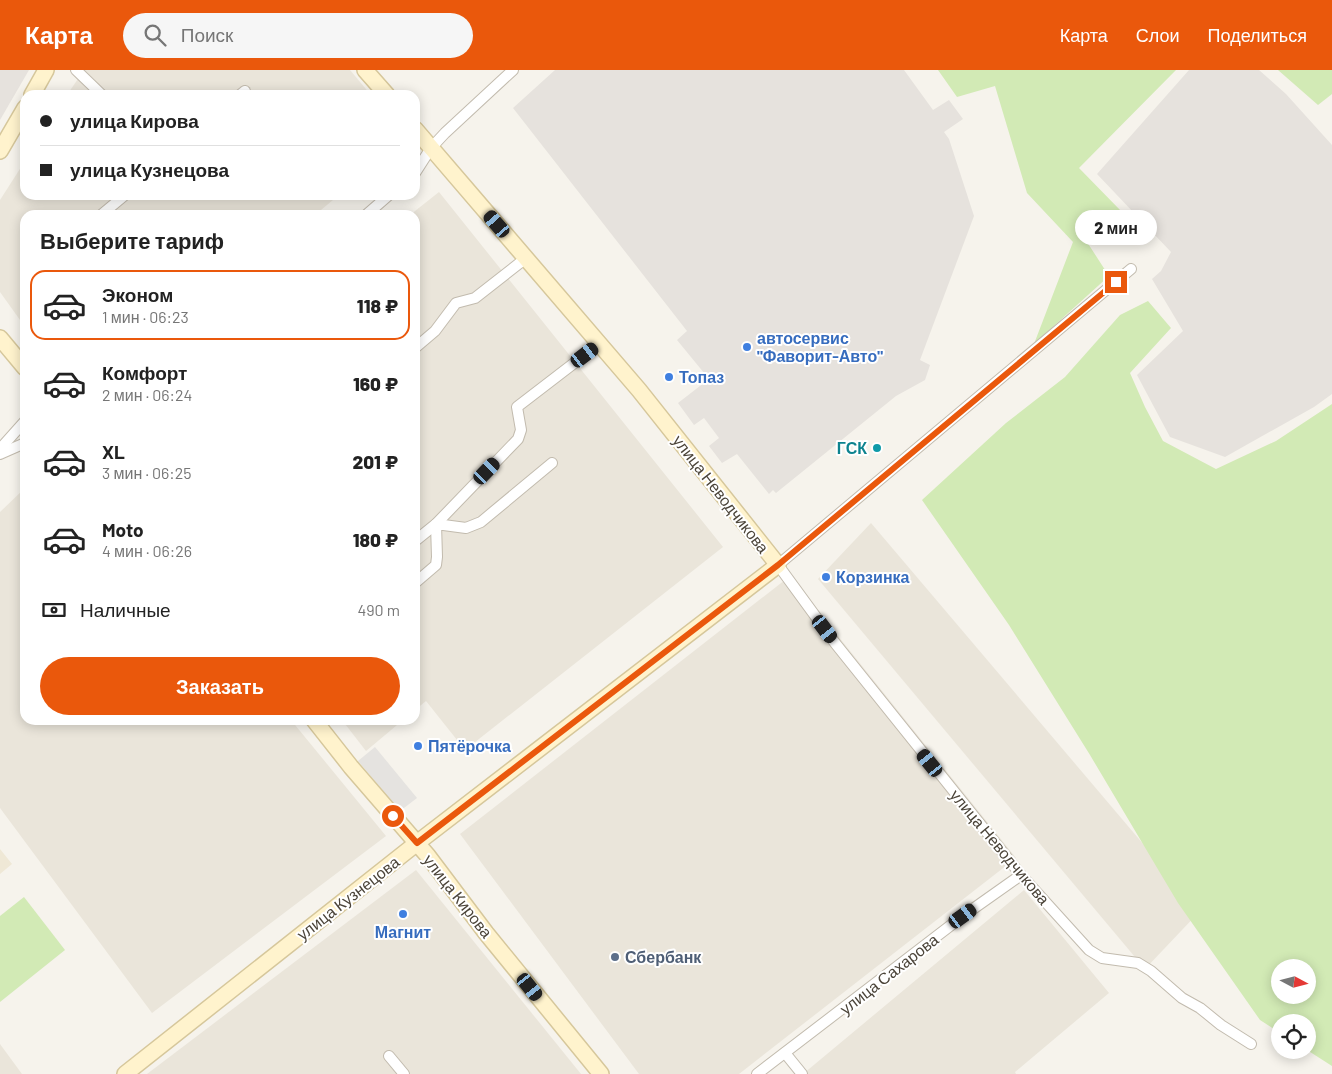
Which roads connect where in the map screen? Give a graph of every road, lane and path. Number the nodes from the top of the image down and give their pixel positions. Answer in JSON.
{"nodes":[{"id":1,"x":46,"y":70,"type":"edge"},
{"id":2,"x":76,"y":70,"type":"edge"},
{"id":3,"x":365,"y":70,"type":"edge"},
{"id":4,"x":514,"y":70,"type":"edge"},
{"id":5,"x":35,"y":90,"type":"edge"},
{"id":6,"x":97,"y":90,"type":"edge"},
{"id":7,"x":382,"y":90,"type":"edge"},
{"id":8,"x":20,"y":117,"type":"edge"},
{"id":9,"x":420,"y":135,"type":"edge"},
{"id":10,"x":431,"y":148,"type":"junction"},
{"id":11,"x":0,"y":151,"type":"edge"},
{"id":12,"x":420,"y":165,"type":"edge"},
{"id":13,"x":119,"y":200,"type":"edge"},
{"id":14,"x":384,"y":200,"type":"edge"},
{"id":15,"x":107,"y":210,"type":"edge"},
{"id":16,"x":372,"y":210,"type":"edge"},
{"id":17,"x":526,"y":258,"type":"junction"},
{"id":18,"x":1131,"y":269,"type":"dead end"},
{"id":19,"x":0,"y":338,"type":"edge"},
{"id":20,"x":420,"y":344,"type":"edge"},
{"id":21,"x":599,"y":344,"type":"junction"},
{"id":22,"x":20,"y":362,"type":"edge"},
{"id":23,"x":20,"y":426,"type":"edge"},
{"id":24,"x":20,"y":445,"type":"edge"},
{"id":25,"x":0,"y":448,"type":"edge"},
{"id":26,"x":0,"y":454,"type":"edge"},
{"id":27,"x":552,"y":463,"type":"dead end"},
{"id":28,"x":436,"y":524,"type":"junction"},
{"id":29,"x":420,"y":537,"type":"edge"},
{"id":30,"x":778,"y":565,"type":"junction"},
{"id":31,"x":420,"y":579,"type":"edge"},
{"id":32,"x":318,"y":725,"type":"edge"},
{"id":33,"x":417,"y":843,"type":"junction"},
{"id":34,"x":1020,"y":875,"type":"junction"},
{"id":35,"x":1252,"y":1044,"type":"dead end"},
{"id":36,"x":785,"y":1054,"type":"junction"},
{"id":37,"x":389,"y":1056,"type":"dead end"},
{"id":38,"x":126,"y":1074,"type":"edge"},
{"id":39,"x":404,"y":1074,"type":"edge"},
{"id":40,"x":601,"y":1074,"type":"edge"},
{"id":41,"x":757,"y":1074,"type":"edge"},
{"id":42,"x":802,"y":1074,"type":"edge"}],
"edges":[{"from":1,"to":5,"type":"main road"},
{"from":2,"to":6,"type":"street"},
{"from":3,"to":7,"type":"main road"},
{"from":4,"to":10,"type":"street"},
{"from":8,"to":11,"type":"main road"},
{"from":9,"to":10,"type":"main road","name":"улица Неводчикова"},
{"from":10,"to":12,"type":"street"},
{"from":10,"to":17,"type":"main road","name":"улица Неводчикова"},
{"from":13,"to":15,"type":"street"},
{"from":14,"to":16,"type":"street"},
{"from":17,"to":20,"type":"street"},
{"from":17,"to":21,"type":"main road","name":"улица Неводчикова"},
{"from":18,"to":30,"type":"street","name":"улица Кузнецова"},
{"from":19,"to":22,"type":"main road"},
{"from":21,"to":28,"type":"street"},
{"from":21,"to":30,"type":"main road","name":"улица Неводчикова"},
{"from":23,"to":25,"type":"street"},
{"from":24,"to":26,"type":"street"},
{"from":27,"to":28,"type":"street"},
{"from":28,"to":29,"type":"street"},
{"from":28,"to":31,"type":"street"},
{"from":30,"to":33,"type":"main road","name":"улица Кузнецова"},
{"from":30,"to":34,"type":"street","name":"улица Неводчикова"},
{"from":32,"to":33,"type":"main road","name":"улица Кирова"},
{"from":33,"to":38,"type":"main road","name":"улица Кузнецова"},
{"from":33,"to":40,"type":"main road","name":"улица Кирова"},
{"from":34,"to":35,"type":"street","name":"улица Неводчикова"},
{"from":34,"to":36,"type":"street","name":"улица Сахарова"},
{"from":36,"to":41,"type":"street","name":"улица Сахарова"},
{"from":36,"to":42,"type":"street"},
{"from":37,"to":39,"type":"street"}]}
